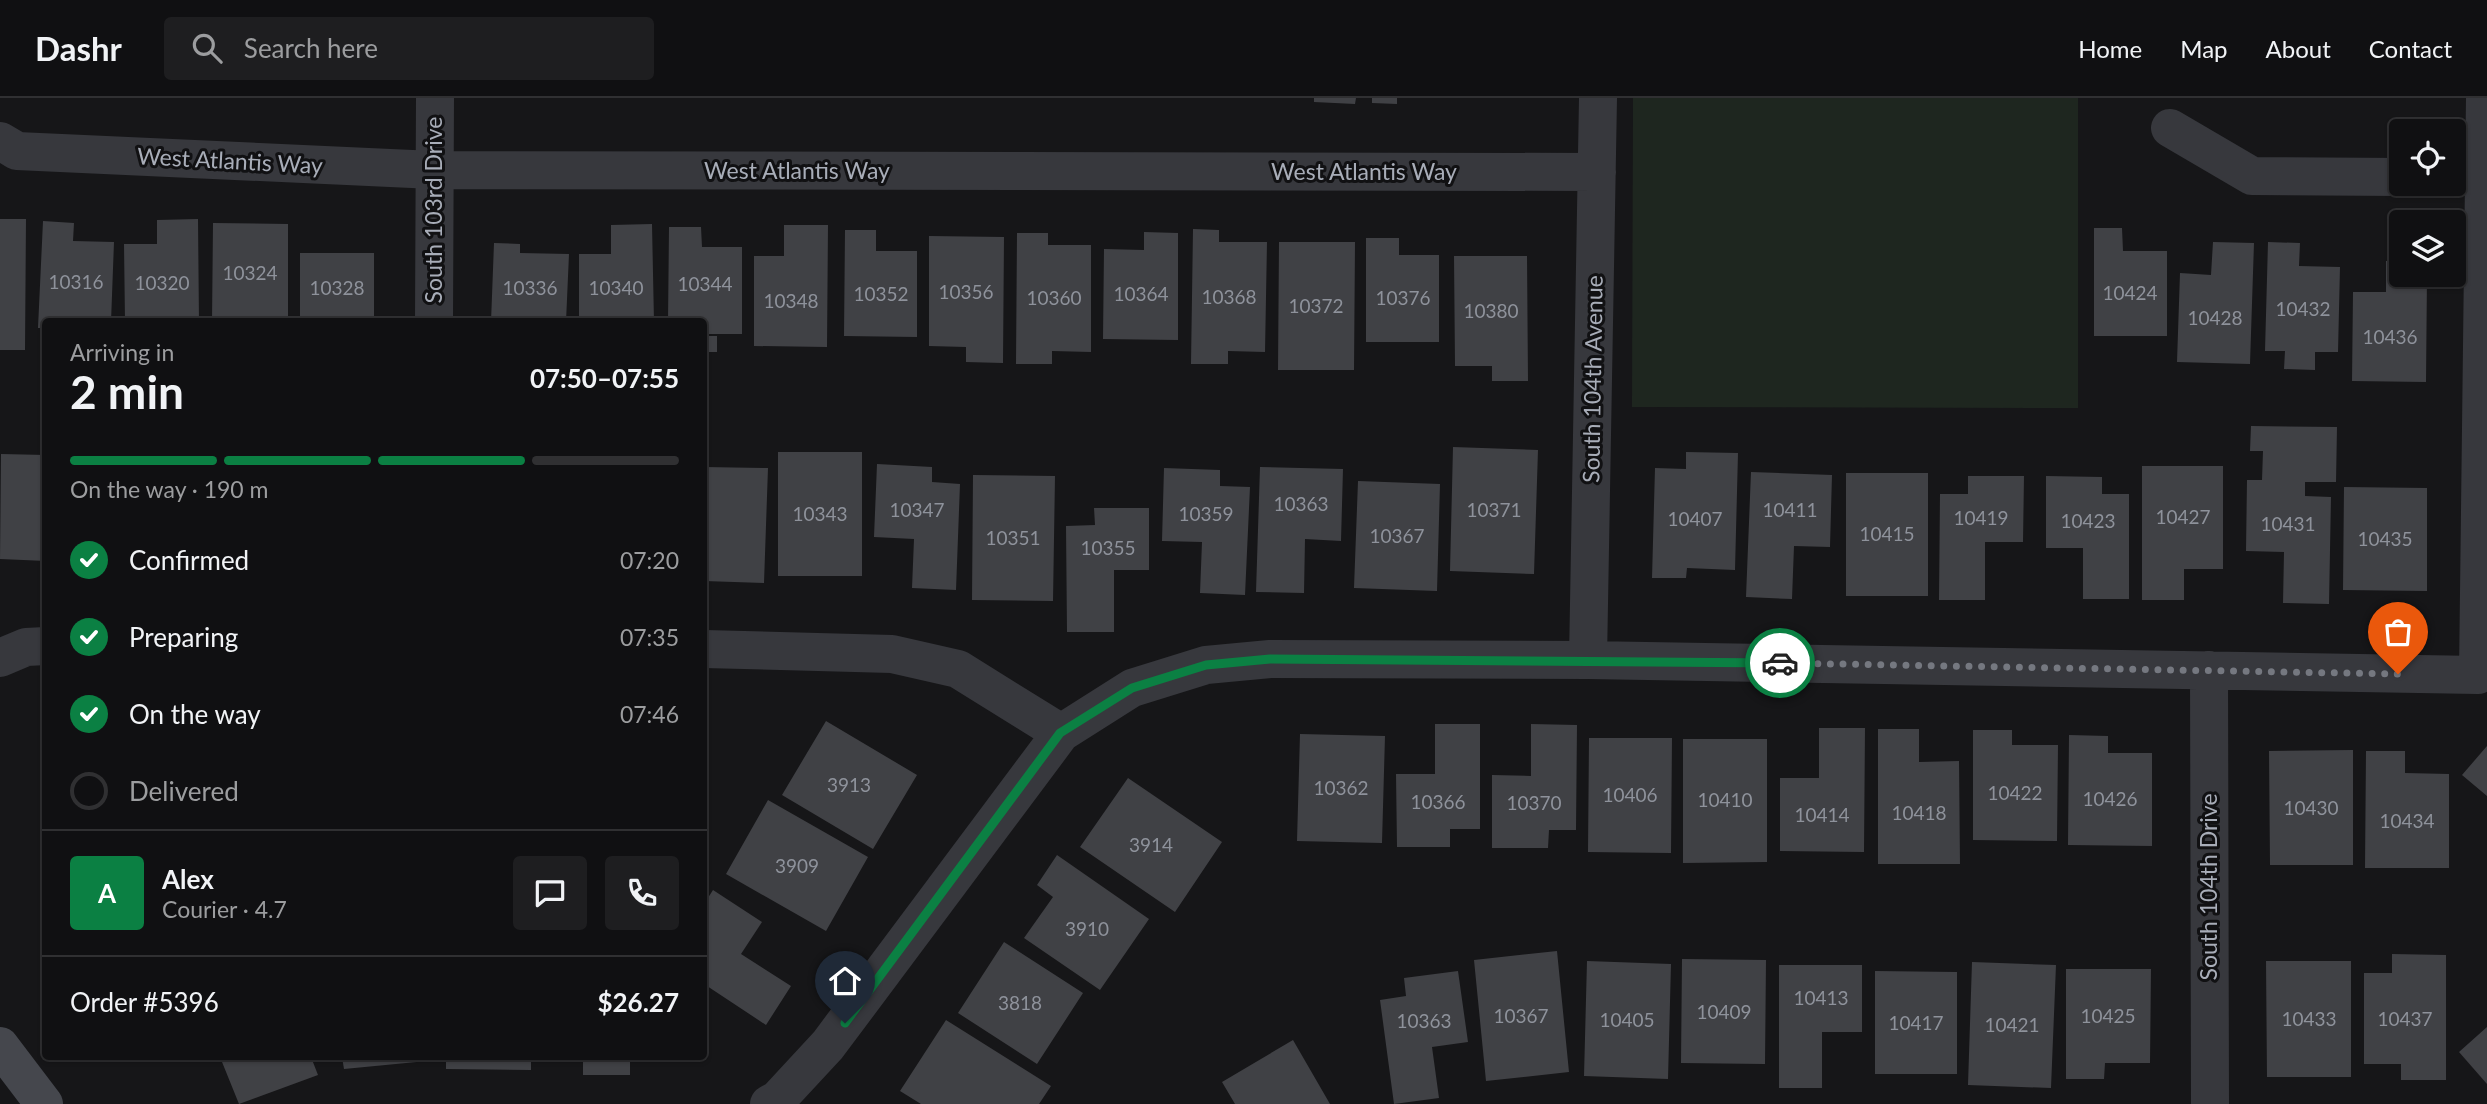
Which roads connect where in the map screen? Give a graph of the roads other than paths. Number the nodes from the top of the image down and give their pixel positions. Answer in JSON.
{"nodes":[{"id":1,"x":435,"y":98,"type":"edge"},
{"id":2,"x":1598,"y":98,"type":"edge"},
{"id":3,"x":2485,"y":98,"type":"edge"},
{"id":4,"x":2170,"y":128,"type":"dead end"},
{"id":5,"x":0,"y":141,"type":"edge"},
{"id":6,"x":434,"y":170,"type":"junction"},
{"id":7,"x":1597,"y":172,"type":"junction"},
{"id":8,"x":2389,"y":177,"type":"edge"},
{"id":9,"x":2469,"y":177,"type":"edge"},
{"id":10,"x":434,"y":318,"type":"edge"},
{"id":11,"x":42,"y":646,"type":"edge"},
{"id":12,"x":707,"y":649,"type":"edge"},
{"id":13,"x":0,"y":658,"type":"edge"},
{"id":14,"x":1588,"y":660,"type":"junction"},
{"id":15,"x":2209,"y":670,"type":"junction"},
{"id":16,"x":1060,"y":733,"type":"junction"},
{"id":17,"x":0,"y":1046,"type":"edge"},
{"id":18,"x":44,"y":1104,"type":"edge"},
{"id":19,"x":769,"y":1104,"type":"edge"},
{"id":20,"x":2210,"y":1104,"type":"edge"}],
"edges":[{"from":1,"to":6,"type":"street","name":"South 103rd Drive"},
{"from":2,"to":7,"type":"street","name":"South 104th Avenue"},
{"from":3,"to":9,"type":"street"},
{"from":4,"to":8,"type":"street"},
{"from":5,"to":6,"type":"street","name":"West Atlantis Way"},
{"from":6,"to":7,"type":"street","name":"West Atlantis Way"},
{"from":6,"to":10,"type":"street","name":"South 103rd Drive"},
{"from":7,"to":14,"type":"street","name":"South 104th Avenue"},
{"from":9,"to":15,"type":"street"},
{"from":11,"to":13,"type":"street"},
{"from":12,"to":16,"type":"street"},
{"from":14,"to":15,"type":"street"},
{"from":14,"to":16,"type":"street"},
{"from":15,"to":20,"type":"street","name":"South 104th Drive"},
{"from":16,"to":19,"type":"street"},
{"from":17,"to":18,"type":"street"}]}
